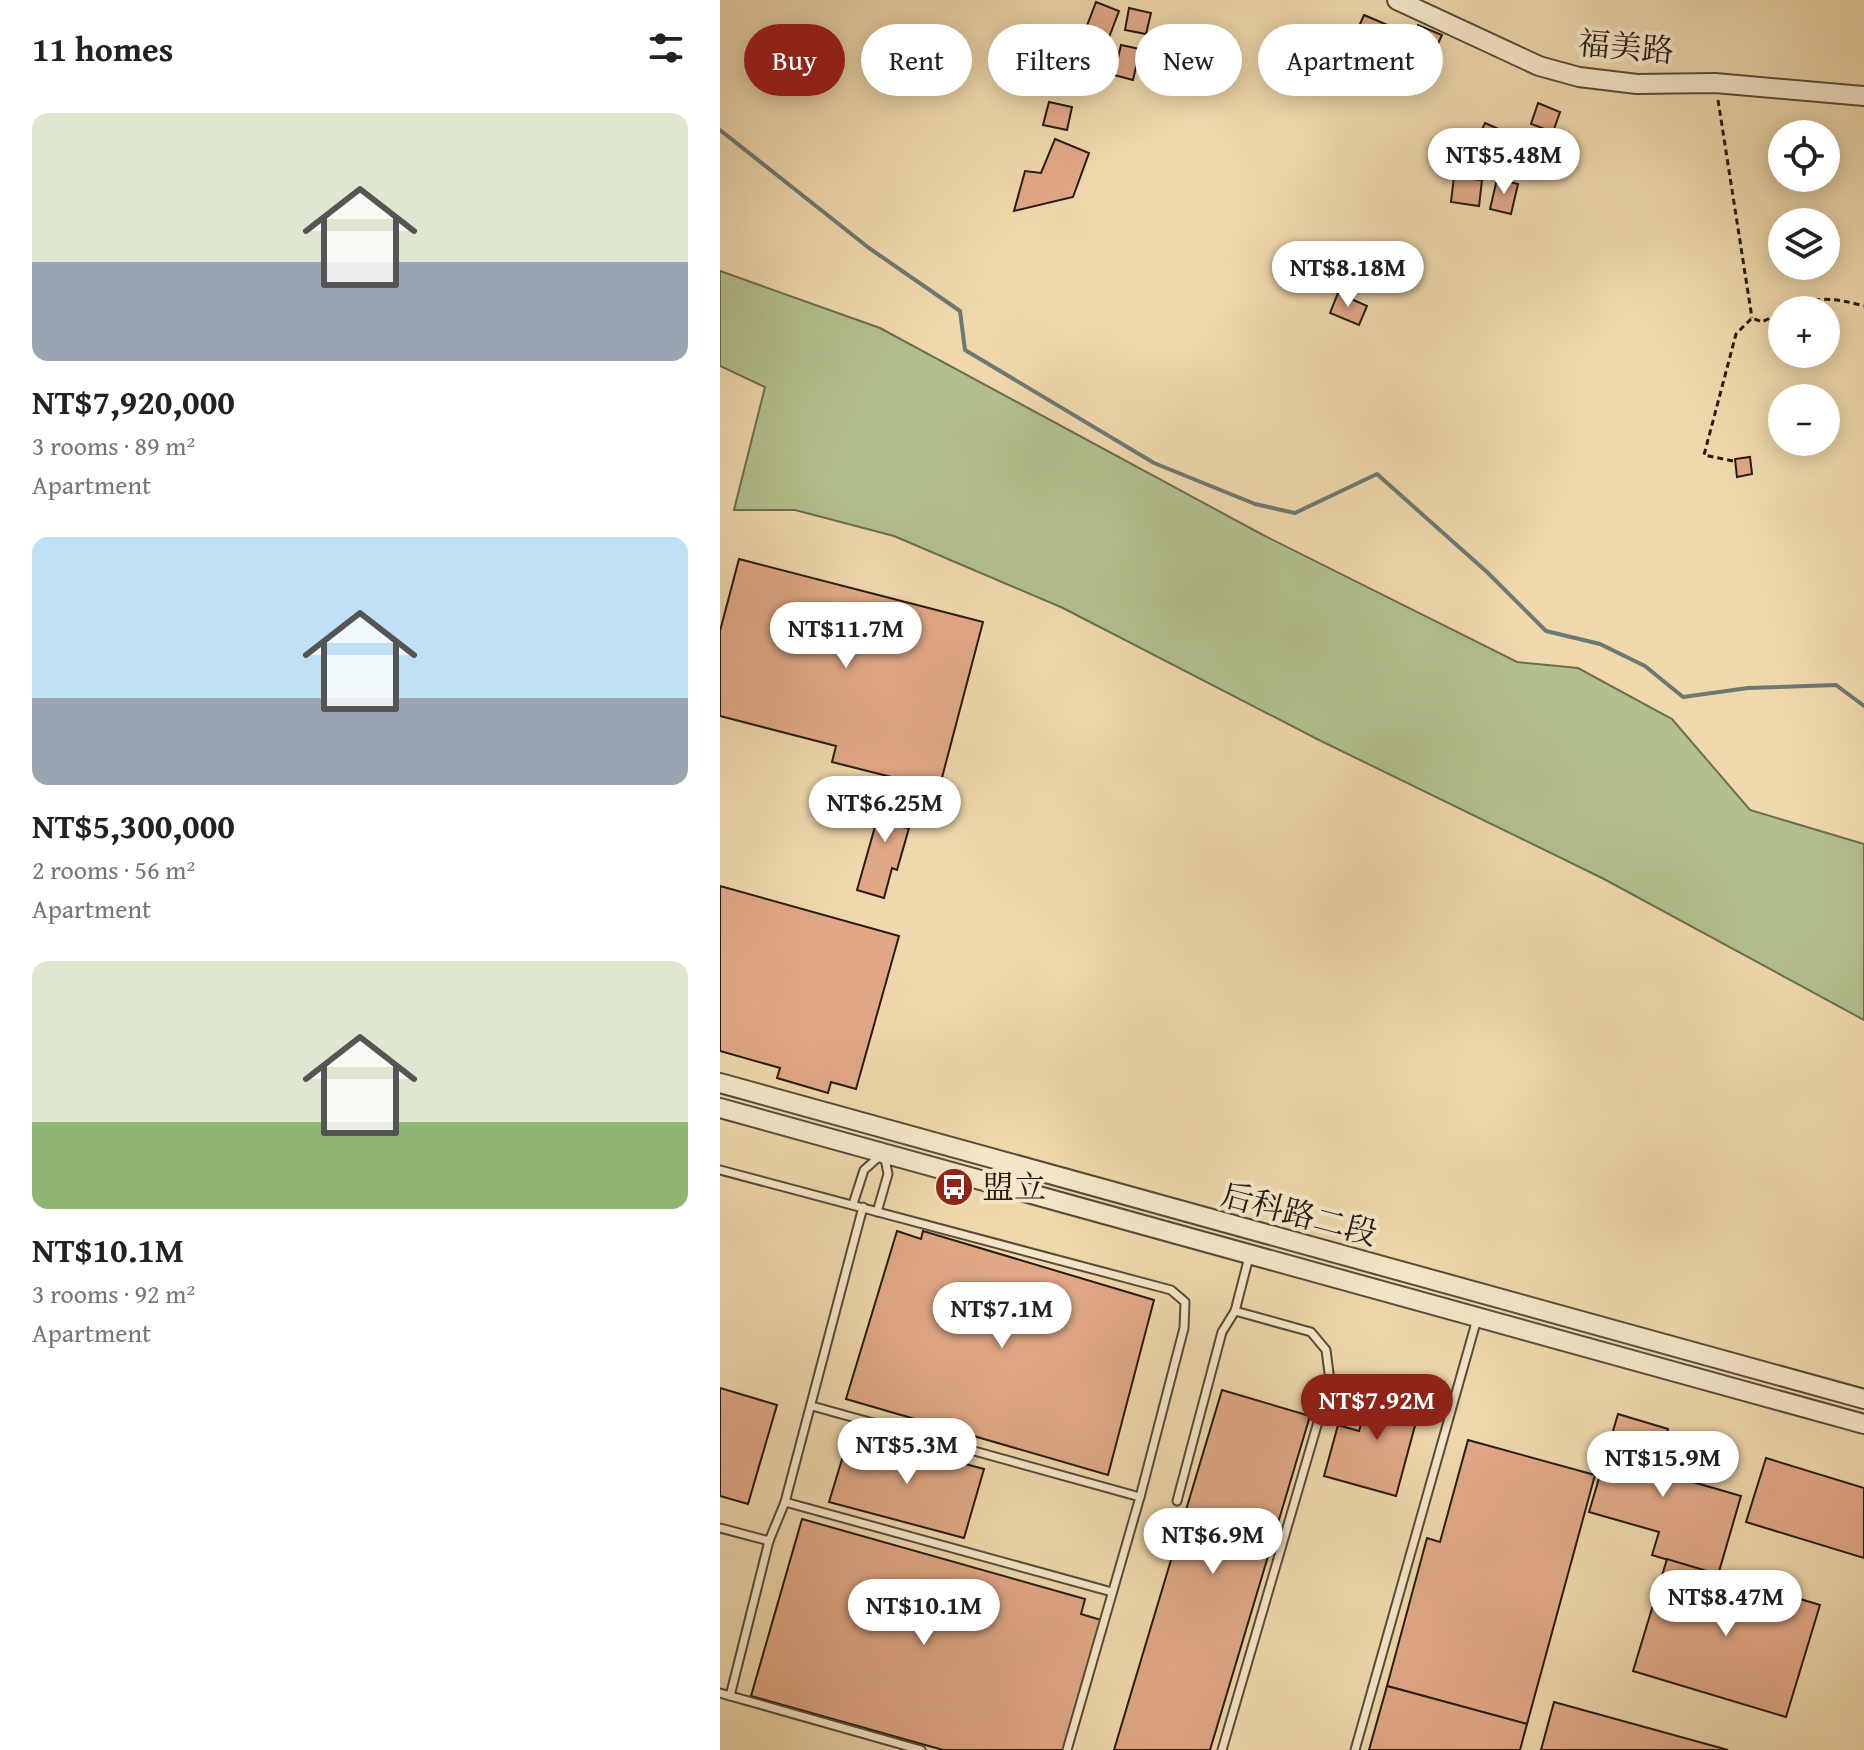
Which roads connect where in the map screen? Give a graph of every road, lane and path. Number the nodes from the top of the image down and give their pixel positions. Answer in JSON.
{"nodes":[{"id":1,"x":1397,"y":0,"type":"edge"},
{"id":2,"x":1715,"y":83,"type":"junction"},
{"id":3,"x":1864,"y":96,"type":"edge"},
{"id":4,"x":1840,"y":300,"type":"edge"},
{"id":5,"x":1864,"y":306,"type":"edge"},
{"id":6,"x":1752,"y":318,"type":"junction"},
{"id":7,"x":1768,"y":319,"type":"edge"},
{"id":8,"x":1733,"y":461,"type":"dead end"},
{"id":9,"x":720,"y":1083,"type":"edge"},
{"id":10,"x":720,"y":1108,"type":"edge"},
{"id":11,"x":890,"y":1131,"type":"junction"},
{"id":12,"x":883,"y":1152,"type":"junction"},
{"id":13,"x":720,"y":1170,"type":"edge"},
{"id":14,"x":853,"y":1204,"type":"junction"},
{"id":15,"x":863,"y":1207,"type":"junction"},
{"id":16,"x":877,"y":1212,"type":"junction"},
{"id":17,"x":1250,"y":1255,"type":"junction"},
{"id":18,"x":1483,"y":1294,"type":"junction"},
{"id":19,"x":1235,"y":1311,"type":"junction"},
{"id":20,"x":1477,"y":1319,"type":"junction"},
{"id":21,"x":1864,"y":1399,"type":"edge"},
{"id":22,"x":812,"y":1406,"type":"junction"},
{"id":23,"x":1864,"y":1424,"type":"edge"},
{"id":24,"x":1140,"y":1497,"type":"junction"},
{"id":25,"x":1177,"y":1501,"type":"dead end"},
{"id":26,"x":785,"y":1502,"type":"junction"},
{"id":27,"x":720,"y":1528,"type":"edge"},
{"id":28,"x":769,"y":1541,"type":"junction"},
{"id":29,"x":1112,"y":1592,"type":"junction"},
{"id":30,"x":720,"y":1693,"type":"edge"},
{"id":31,"x":730,"y":1696,"type":"junction"},
{"id":32,"x":921,"y":1750,"type":"edge"},
{"id":33,"x":1067,"y":1750,"type":"edge"},
{"id":34,"x":1222,"y":1750,"type":"edge"},
{"id":35,"x":1355,"y":1750,"type":"edge"}],
"edges":[{"from":1,"to":2,"type":"street","name":"福美路"},
{"from":2,"to":3,"type":"street","name":"福美路"},
{"from":2,"to":6,"type":"path"},
{"from":4,"to":5,"type":"path"},
{"from":6,"to":7,"type":"path"},
{"from":6,"to":8,"type":"path"},
{"from":9,"to":11,"type":"street","name":"后科路二段"},
{"from":10,"to":12,"type":"street","name":"后科路二段"},
{"from":11,"to":12,"type":"street"},
{"from":11,"to":18,"type":"street","name":"后科路二段"},
{"from":12,"to":14,"type":"lane"},
{"from":12,"to":16,"type":"lane"},
{"from":12,"to":17,"type":"street","name":"后科路二段"},
{"from":13,"to":14,"type":"lane"},
{"from":14,"to":15,"type":"lane"},
{"from":15,"to":16,"type":"lane"},
{"from":15,"to":22,"type":"lane"},
{"from":16,"to":24,"type":"lane"},
{"from":17,"to":19,"type":"lane"},
{"from":17,"to":20,"type":"street","name":"后科路二段"},
{"from":18,"to":20,"type":"street"},
{"from":18,"to":21,"type":"street","name":"后科路二段"},
{"from":19,"to":25,"type":"lane"},
{"from":19,"to":34,"type":"lane"},
{"from":20,"to":23,"type":"street","name":"后科路二段"},
{"from":20,"to":35,"type":"lane"},
{"from":22,"to":24,"type":"lane"},
{"from":22,"to":26,"type":"lane"},
{"from":24,"to":29,"type":"lane"},
{"from":26,"to":28,"type":"lane"},
{"from":26,"to":29,"type":"lane"},
{"from":27,"to":28,"type":"lane"},
{"from":28,"to":31,"type":"lane"},
{"from":29,"to":33,"type":"lane"},
{"from":30,"to":31,"type":"lane"},
{"from":31,"to":32,"type":"lane"}]}
